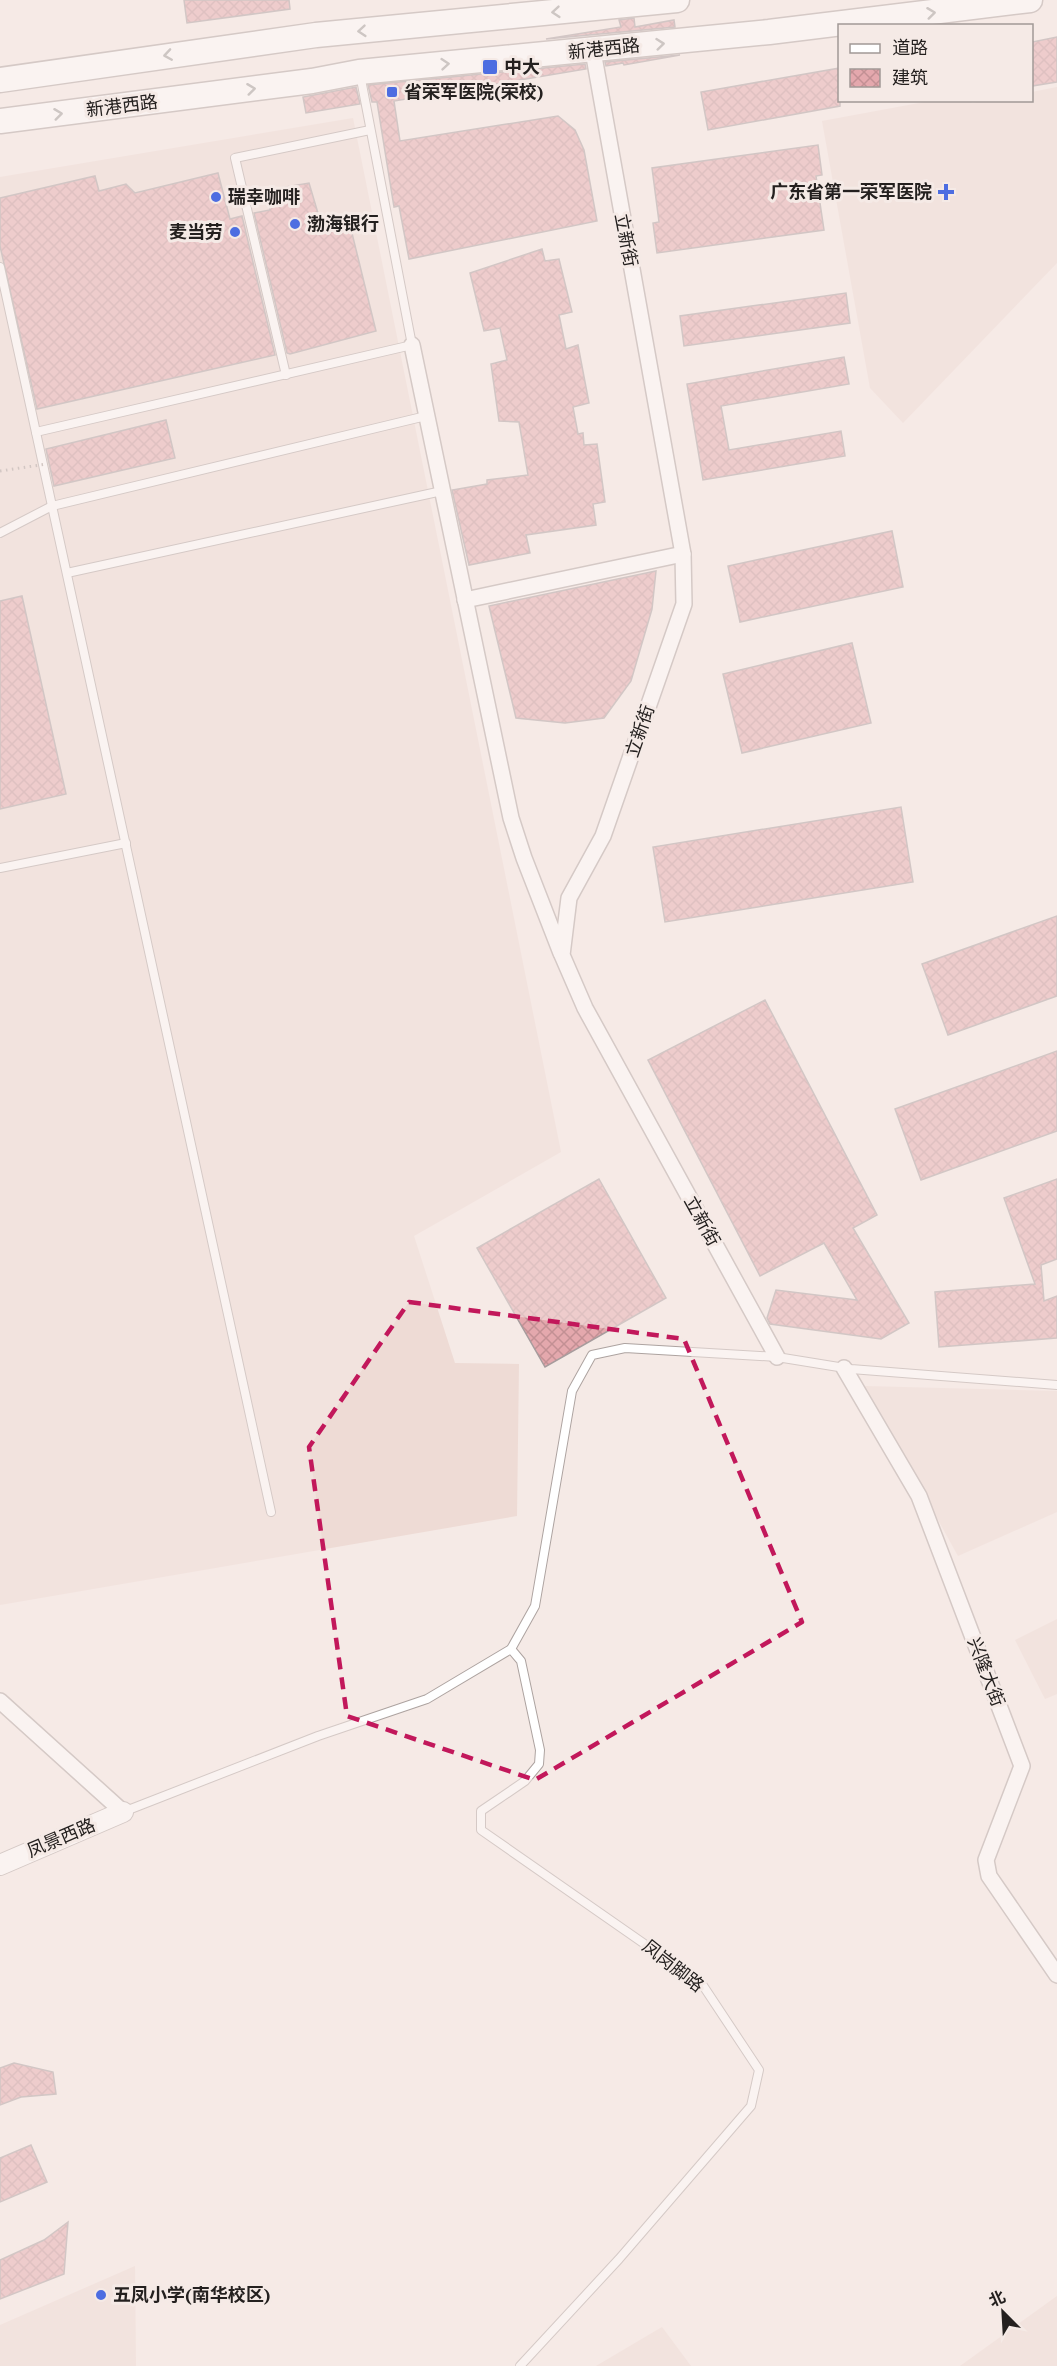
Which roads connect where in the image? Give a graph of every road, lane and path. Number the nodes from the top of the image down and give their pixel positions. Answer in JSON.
{"nodes":[{"id":1,"x":677,"y":0,"type":"edge"},
{"id":2,"x":1030,"y":0,"type":"edge"},
{"id":3,"x":838,"y":24,"type":"edge"},
{"id":4,"x":842,"y":24,"type":"edge"},
{"id":5,"x":593,"y":51,"type":"junction"},
{"id":6,"x":359,"y":72,"type":"junction"},
{"id":7,"x":0,"y":80,"type":"edge"},
{"id":8,"x":0,"y":121,"type":"edge"},
{"id":9,"x":370,"y":130,"type":"junction"},
{"id":10,"x":0,"y":267,"type":"edge"},
{"id":11,"x":412,"y":345,"type":"junction"},
{"id":12,"x":286,"y":375,"type":"junction"},
{"id":13,"x":426,"y":416,"type":"junction"},
{"id":14,"x":36,"y":432,"type":"junction"},
{"id":15,"x":46,"y":464,"type":"dead end"},
{"id":16,"x":0,"y":471,"type":"edge"},
{"id":17,"x":442,"y":491,"type":"junction"},
{"id":18,"x":52,"y":506,"type":"junction"},
{"id":19,"x":0,"y":533,"type":"edge"},
{"id":20,"x":683,"y":554,"type":"junction"},
{"id":21,"x":67,"y":573,"type":"junction"},
{"id":22,"x":465,"y":600,"type":"junction"},
{"id":23,"x":126,"y":843,"type":"junction"},
{"id":24,"x":0,"y":868,"type":"edge"},
{"id":25,"x":562,"y":955,"type":"junction"},
{"id":26,"x":777,"y":1357,"type":"junction"},
{"id":27,"x":844,"y":1368,"type":"junction"},
{"id":28,"x":1057,"y":1385,"type":"edge"},
{"id":29,"x":271,"y":1512,"type":"dead end"},
{"id":30,"x":512,"y":1649,"type":"junction"},
{"id":31,"x":0,"y":1701,"type":"edge"},
{"id":32,"x":123,"y":1812,"type":"junction"},
{"id":33,"x":0,"y":1865,"type":"edge"},
{"id":34,"x":1057,"y":1975,"type":"edge"},
{"id":35,"x":520,"y":2366,"type":"edge"}],
"edges":[{"from":1,"to":7,"type":"main road","one_way":true},
{"from":4,"to":2,"type":"main road","name":"新港西路","one_way":true},
{"from":5,"to":3,"type":"main road","name":"新港西路","one_way":true},
{"from":6,"to":5,"type":"main road","name":"新港西路","one_way":true},
{"from":5,"to":20,"type":"street","name":"立新街"},
{"from":8,"to":6,"type":"main road","name":"新港西路","one_way":true},
{"from":6,"to":9,"type":"lane"},
{"from":9,"to":11,"type":"lane"},
{"from":9,"to":12,"type":"lane"},
{"from":10,"to":14,"type":"lane"},
{"from":11,"to":12,"type":"lane"},
{"from":11,"to":13,"type":"street"},
{"from":12,"to":14,"type":"lane"},
{"from":13,"to":17,"type":"street"},
{"from":13,"to":18,"type":"lane"},
{"from":14,"to":18,"type":"lane"},
{"from":15,"to":16,"type":"path","bridge":true},
{"from":17,"to":21,"type":"lane"},
{"from":17,"to":22,"type":"street"},
{"from":18,"to":19,"type":"lane"},
{"from":18,"to":21,"type":"lane"},
{"from":20,"to":22,"type":"street"},
{"from":20,"to":25,"type":"street","name":"立新街"},
{"from":21,"to":23,"type":"lane"},
{"from":22,"to":25,"type":"street"},
{"from":23,"to":24,"type":"lane"},
{"from":23,"to":29,"type":"lane"},
{"from":25,"to":26,"type":"street","name":"立新街"},
{"from":26,"to":27,"type":"lane"},
{"from":26,"to":30,"type":"lane"},
{"from":27,"to":28,"type":"lane"},
{"from":27,"to":34,"type":"street","name":"兴隆大街"},
{"from":30,"to":32,"type":"lane"},
{"from":30,"to":35,"type":"lane","name":"凤岗脚路"},
{"from":31,"to":32,"type":"street"},
{"from":32,"to":33,"type":"street","name":"凤景西路"}]}
